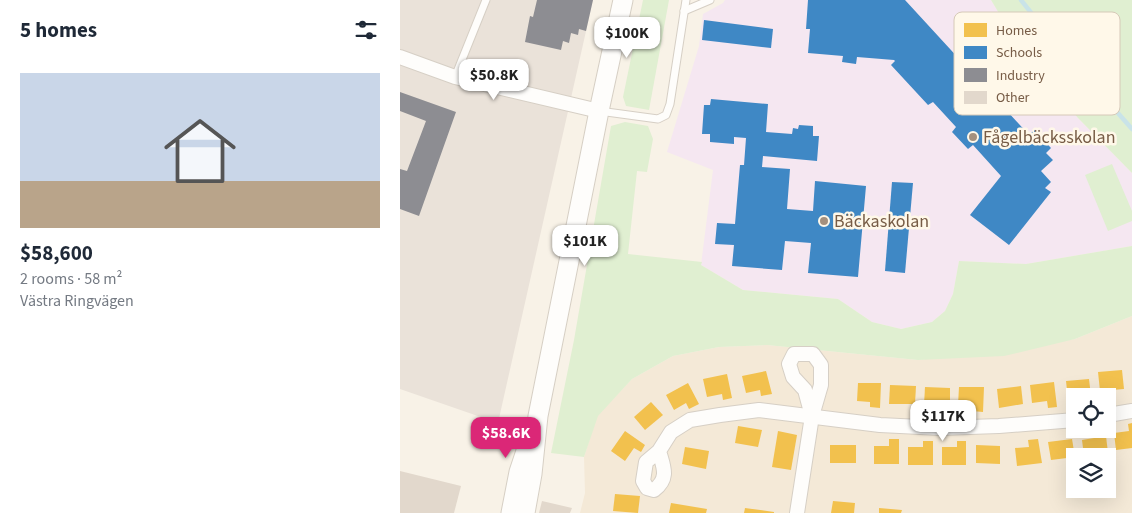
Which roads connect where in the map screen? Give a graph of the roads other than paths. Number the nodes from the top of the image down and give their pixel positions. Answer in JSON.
{"nodes":[{"id":1,"x":486,"y":0,"type":"edge"},
{"id":2,"x":623,"y":0,"type":"edge"},
{"id":3,"x":686,"y":0,"type":"edge"},
{"id":4,"x":710,"y":0,"type":"edge"},
{"id":5,"x":684,"y":11,"type":"junction"},
{"id":6,"x":400,"y":57,"type":"edge"},
{"id":7,"x":455,"y":77,"type":"junction"},
{"id":8,"x":599,"y":111,"type":"junction"},
{"id":9,"x":1132,"y":400,"type":"edge"},
{"id":10,"x":1119,"y":413,"type":"edge"},
{"id":11,"x":538,"y":416,"type":"junction"},
{"id":12,"x":812,"y":416,"type":"junction"},
{"id":13,"x":1066,"y":421,"type":"edge"},
{"id":14,"x":659,"y":451,"type":"dead end"},
{"id":15,"x":511,"y":513,"type":"edge"},
{"id":16,"x":525,"y":513,"type":"edge"},
{"id":17,"x":797,"y":513,"type":"edge"}],
"edges":[{"from":1,"to":7,"type":"lane"},
{"from":2,"to":8,"type":"main road"},
{"from":3,"to":5,"type":"lane"},
{"from":4,"to":5,"type":"lane"},
{"from":5,"to":8,"type":"lane"},
{"from":6,"to":7,"type":"street"},
{"from":7,"to":8,"type":"street"},
{"from":8,"to":11,"type":"main road"},
{"from":9,"to":10,"type":"street"},
{"from":11,"to":15,"type":"main road"},
{"from":11,"to":16,"type":"main road"},
{"from":12,"to":13,"type":"street"},
{"from":12,"to":14,"type":"street"},
{"from":12,"to":17,"type":"street"}]}
